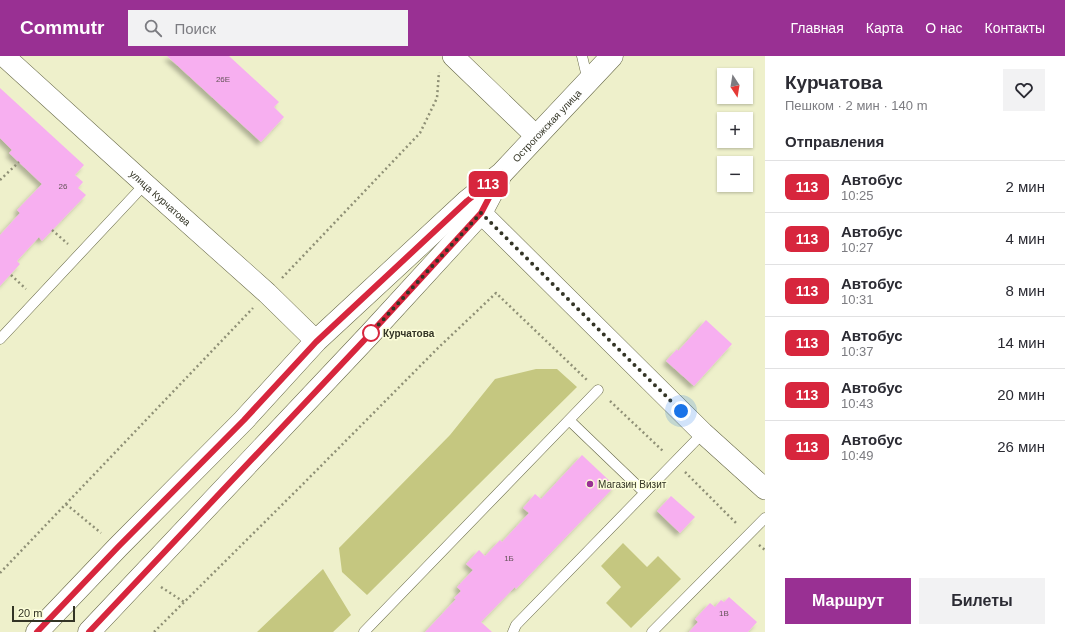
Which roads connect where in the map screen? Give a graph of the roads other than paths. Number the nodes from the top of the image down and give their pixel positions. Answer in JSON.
{"nodes":[{"id":1,"x":4,"y":56,"type":"edge"},
{"id":2,"x":582,"y":56,"type":"edge"},
{"id":3,"x":612,"y":56,"type":"edge"},
{"id":4,"x":446,"y":63,"type":"edge"},
{"id":5,"x":588,"y":82,"type":"junction"},
{"id":6,"x":536,"y":136,"type":"junction"},
{"id":7,"x":145,"y":184,"type":"junction"},
{"id":8,"x":474,"y":207,"type":"junction"},
{"id":9,"x":0,"y":339,"type":"edge"},
{"id":10,"x":316,"y":342,"type":"junction"},
{"id":11,"x":598,"y":390,"type":"road end"},
{"id":12,"x":568,"y":420,"type":"junction"},
{"id":13,"x":703,"y":432,"type":"junction"},
{"id":14,"x":765,"y":490,"type":"edge"},
{"id":15,"x":644,"y":492,"type":"junction"},
{"id":16,"x":765,"y":518,"type":"edge"},
{"id":17,"x":37,"y":632,"type":"edge"},
{"id":18,"x":89,"y":632,"type":"edge"},
{"id":19,"x":364,"y":632,"type":"edge"},
{"id":20,"x":513,"y":632,"type":"edge"},
{"id":21,"x":652,"y":632,"type":"edge"}],
"edges":[{"from":1,"to":7,"type":"street","name":"улица Курчатова"},
{"from":2,"to":5,"type":"lane"},
{"from":3,"to":5,"type":"street","name":"Острогожская улица"},
{"from":4,"to":6,"type":"street"},
{"from":5,"to":6,"type":"street","name":"Острогожская улица"},
{"from":6,"to":8,"type":"street","name":"Острогожская улица"},
{"from":7,"to":9,"type":"lane"},
{"from":7,"to":10,"type":"street","name":"улица Курчатова"},
{"from":8,"to":10,"type":"street"},
{"from":8,"to":13,"type":"street"},
{"from":8,"to":18,"type":"street"},
{"from":10,"to":17,"type":"street"},
{"from":11,"to":12,"type":"lane"},
{"from":12,"to":15,"type":"lane"},
{"from":12,"to":19,"type":"lane"},
{"from":13,"to":14,"type":"street"},
{"from":13,"to":15,"type":"lane"},
{"from":15,"to":20,"type":"lane"},
{"from":16,"to":21,"type":"lane"}]}
